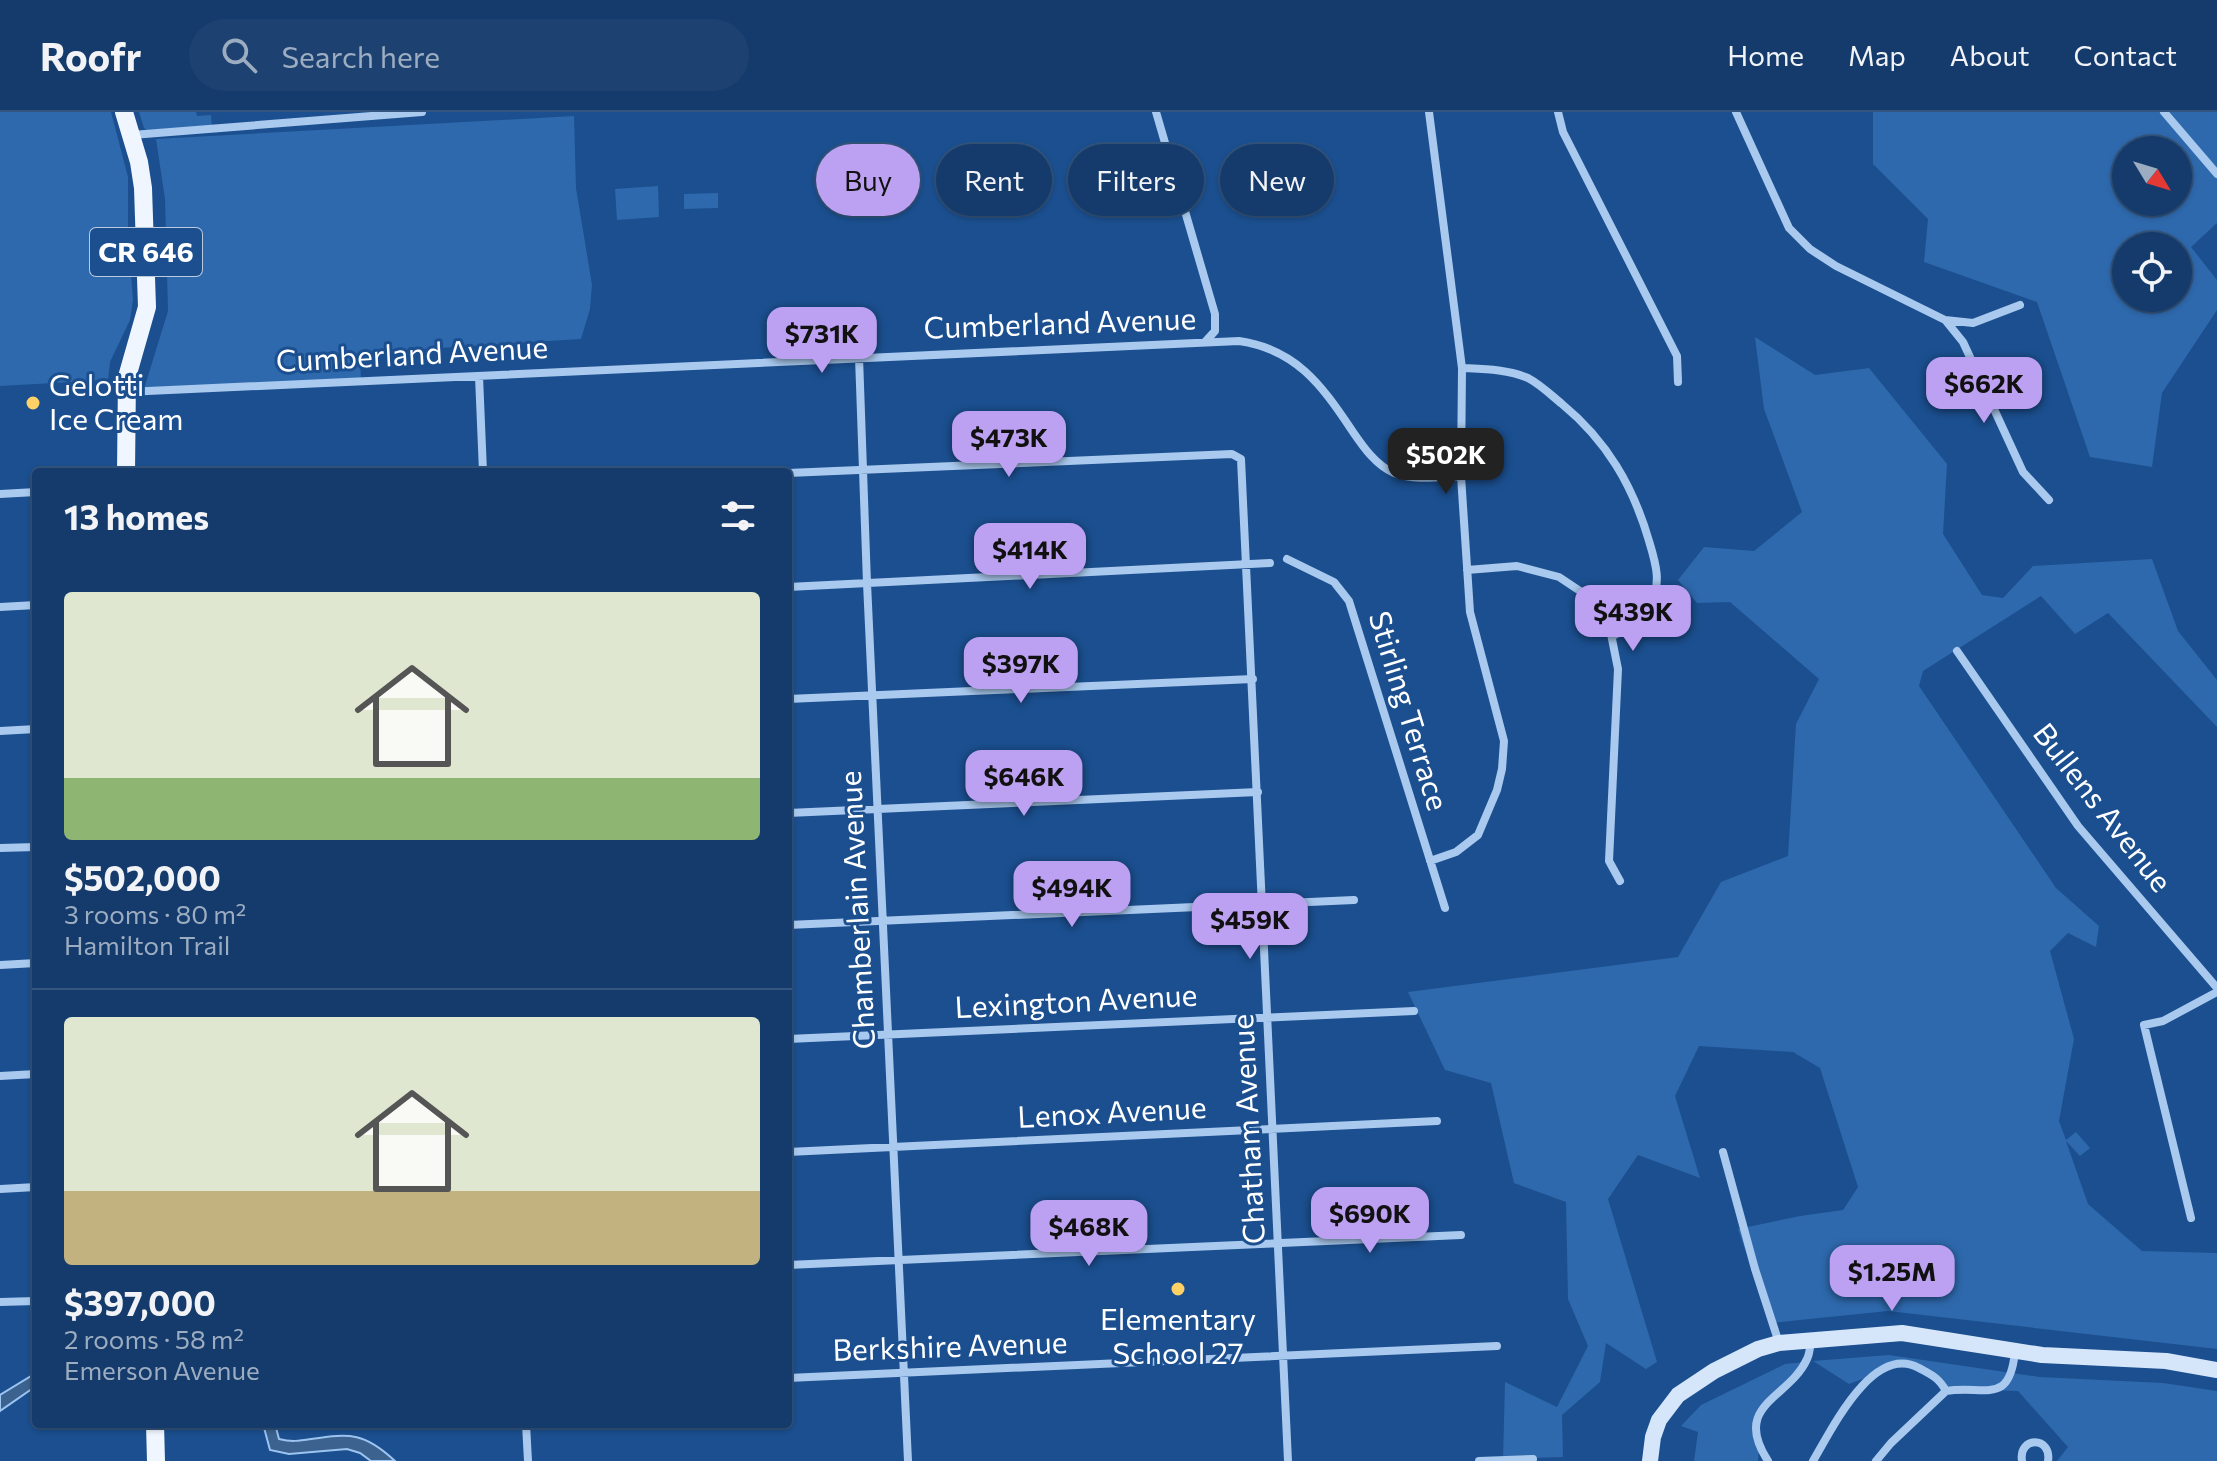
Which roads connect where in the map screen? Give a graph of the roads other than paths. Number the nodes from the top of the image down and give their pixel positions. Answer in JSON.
{"nodes":[{"id":1,"x":124,"y":112,"type":"edge"},
{"id":2,"x":422,"y":112,"type":"edge"},
{"id":3,"x":1156,"y":112,"type":"edge"},
{"id":4,"x":1429,"y":112,"type":"edge"},
{"id":5,"x":1558,"y":112,"type":"edge"},
{"id":6,"x":1736,"y":112,"type":"edge"},
{"id":7,"x":2164,"y":112,"type":"edge"},
{"id":8,"x":131,"y":135,"type":"junction"},
{"id":9,"x":2217,"y":174,"type":"edge"},
{"id":10,"x":2020,"y":305,"type":"dead end"},
{"id":11,"x":1945,"y":320,"type":"junction"},
{"id":12,"x":1205,"y":342,"type":"junction"},
{"id":13,"x":859,"y":357,"type":"junction"},
{"id":14,"x":1462,"y":368,"type":"junction"},
{"id":15,"x":479,"y":376,"type":"junction"},
{"id":16,"x":1678,"y":382,"type":"dead end"},
{"id":17,"x":125,"y":392,"type":"junction"},
{"id":18,"x":126,"y":468,"type":"edge"},
{"id":19,"x":483,"y":468,"type":"edge"},
{"id":20,"x":863,"y":470,"type":"junction"},
{"id":21,"x":792,"y":473,"type":"edge"},
{"id":22,"x":1461,"y":476,"type":"junction"},
{"id":23,"x":32,"y":492,"type":"edge"},
{"id":24,"x":0,"y":494,"type":"edge"},
{"id":25,"x":2049,"y":500,"type":"dead end"},
{"id":26,"x":1287,"y":559,"type":"dead end"},
{"id":27,"x":1270,"y":563,"type":"dead end"},
{"id":28,"x":1246,"y":565,"type":"junction"},
{"id":29,"x":1467,"y":570,"type":"junction"},
{"id":30,"x":867,"y":583,"type":"junction"},
{"id":31,"x":792,"y":587,"type":"edge"},
{"id":32,"x":32,"y":605,"type":"edge"},
{"id":33,"x":0,"y":607,"type":"edge"},
{"id":34,"x":1613,"y":636,"type":"junction"},
{"id":35,"x":1957,"y":651,"type":"dead end"},
{"id":36,"x":1253,"y":679,"type":"junction"},
{"id":37,"x":872,"y":695,"type":"junction"},
{"id":38,"x":792,"y":699,"type":"edge"},
{"id":39,"x":32,"y":729,"type":"edge"},
{"id":40,"x":0,"y":731,"type":"edge"},
{"id":41,"x":1258,"y":792,"type":"junction"},
{"id":42,"x":877,"y":809,"type":"junction"},
{"id":43,"x":792,"y":813,"type":"edge"},
{"id":44,"x":32,"y":847,"type":"edge"},
{"id":45,"x":0,"y":848,"type":"edge"},
{"id":46,"x":1430,"y":861,"type":"junction"},
{"id":47,"x":1620,"y":881,"type":"dead end"},
{"id":48,"x":1354,"y":900,"type":"dead end"},
{"id":49,"x":1263,"y":904,"type":"junction"},
{"id":50,"x":1445,"y":908,"type":"dead end"},
{"id":51,"x":883,"y":921,"type":"junction"},
{"id":52,"x":792,"y":925,"type":"edge"},
{"id":53,"x":32,"y":963,"type":"edge"},
{"id":54,"x":0,"y":965,"type":"edge"},
{"id":55,"x":2217,"y":990,"type":"edge"},
{"id":56,"x":1414,"y":1011,"type":"dead end"},
{"id":57,"x":1268,"y":1017,"type":"junction"},
{"id":58,"x":888,"y":1034,"type":"junction"},
{"id":59,"x":792,"y":1039,"type":"edge"},
{"id":60,"x":32,"y":1074,"type":"edge"},
{"id":61,"x":0,"y":1076,"type":"edge"},
{"id":62,"x":1437,"y":1121,"type":"dead end"},
{"id":63,"x":1273,"y":1129,"type":"junction"},
{"id":64,"x":894,"y":1147,"type":"junction"},
{"id":65,"x":792,"y":1152,"type":"edge"},
{"id":66,"x":1723,"y":1152,"type":"dead end"},
{"id":67,"x":32,"y":1187,"type":"edge"},
{"id":68,"x":0,"y":1189,"type":"edge"},
{"id":69,"x":2191,"y":1218,"type":"dead end"},
{"id":70,"x":1461,"y":1235,"type":"dead end"},
{"id":71,"x":1278,"y":1243,"type":"junction"},
{"id":72,"x":899,"y":1260,"type":"junction"},
{"id":73,"x":792,"y":1265,"type":"edge"},
{"id":74,"x":32,"y":1301,"type":"edge"},
{"id":75,"x":0,"y":1302,"type":"edge"},
{"id":76,"x":1812,"y":1339,"type":"junction"},
{"id":77,"x":1779,"y":1343,"type":"junction"},
{"id":78,"x":1497,"y":1346,"type":"dead end"},
{"id":79,"x":2015,"y":1351,"type":"junction"},
{"id":80,"x":1283,"y":1356,"type":"junction"},
{"id":81,"x":2217,"y":1370,"type":"edge"},
{"id":82,"x":904,"y":1373,"type":"junction"},
{"id":83,"x":792,"y":1378,"type":"edge"},
{"id":84,"x":1946,"y":1391,"type":"junction"},
{"id":85,"x":155,"y":1428,"type":"edge"},
{"id":86,"x":526,"y":1428,"type":"edge"},
{"id":87,"x":1533,"y":1459,"type":"edge"},
{"id":88,"x":156,"y":1461,"type":"edge"},
{"id":89,"x":528,"y":1461,"type":"edge"},
{"id":90,"x":908,"y":1461,"type":"edge"},
{"id":91,"x":1288,"y":1461,"type":"edge"},
{"id":92,"x":1479,"y":1461,"type":"edge"},
{"id":93,"x":1650,"y":1461,"type":"edge"},
{"id":94,"x":1768,"y":1461,"type":"edge"},
{"id":95,"x":1813,"y":1461,"type":"edge"},
{"id":96,"x":1876,"y":1461,"type":"edge"},
{"id":97,"x":2022,"y":1461,"type":"edge"},
{"id":98,"x":2048,"y":1461,"type":"edge"}],
"edges":[{"from":1,"to":8,"type":"main road","number":"CR 646"},
{"from":2,"to":8,"type":"street"},
{"from":3,"to":12,"type":"street"},
{"from":4,"to":14,"type":"street"},
{"from":5,"to":16,"type":"street"},
{"from":6,"to":11,"type":"street"},
{"from":7,"to":9,"type":"street"},
{"from":8,"to":17,"type":"main road","number":"CR 646"},
{"from":10,"to":11,"type":"street"},
{"from":11,"to":25,"type":"street"},
{"from":12,"to":13,"type":"street","name":"Cumberland Avenue"},
{"from":12,"to":22,"type":"street","name":"Cumberland Avenue"},
{"from":13,"to":15,"type":"street","name":"Cumberland Avenue"},
{"from":13,"to":20,"type":"street","name":"Chamberlain Avenue"},
{"from":14,"to":22,"type":"street"},
{"from":14,"to":34,"type":"street"},
{"from":15,"to":17,"type":"street","name":"Cumberland Avenue"},
{"from":15,"to":19,"type":"street"},
{"from":17,"to":18,"type":"main road","number":"CR 646"},
{"from":20,"to":21,"type":"street"},
{"from":20,"to":28,"type":"street","name":"Chatham Avenue"},
{"from":20,"to":30,"type":"street","name":"Chamberlain Avenue"},
{"from":22,"to":29,"type":"street"},
{"from":23,"to":24,"type":"street"},
{"from":26,"to":46,"type":"street","name":"Stirling Terrace"},
{"from":27,"to":28,"type":"street"},
{"from":28,"to":30,"type":"street"},
{"from":28,"to":36,"type":"street","name":"Chatham Avenue"},
{"from":29,"to":34,"type":"street"},
{"from":29,"to":46,"type":"street"},
{"from":30,"to":31,"type":"street"},
{"from":30,"to":37,"type":"street","name":"Chamberlain Avenue"},
{"from":32,"to":33,"type":"street"},
{"from":34,"to":47,"type":"street"},
{"from":35,"to":55,"type":"street","name":"Bullens Avenue"},
{"from":36,"to":37,"type":"street"},
{"from":36,"to":41,"type":"street","name":"Chatham Avenue"},
{"from":37,"to":38,"type":"street"},
{"from":37,"to":42,"type":"street","name":"Chamberlain Avenue"},
{"from":39,"to":40,"type":"street"},
{"from":41,"to":42,"type":"street"},
{"from":41,"to":49,"type":"street","name":"Chatham Avenue"},
{"from":42,"to":43,"type":"street"},
{"from":42,"to":51,"type":"street","name":"Chamberlain Avenue"},
{"from":44,"to":45,"type":"street"},
{"from":46,"to":50,"type":"street","name":"Stirling Terrace"},
{"from":48,"to":49,"type":"street"},
{"from":49,"to":51,"type":"street"},
{"from":49,"to":57,"type":"street","name":"Chatham Avenue"},
{"from":51,"to":52,"type":"street"},
{"from":51,"to":58,"type":"street","name":"Chamberlain Avenue"},
{"from":53,"to":54,"type":"street"},
{"from":55,"to":69,"type":"street"},
{"from":56,"to":57,"type":"street","name":"Lexington Avenue"},
{"from":57,"to":58,"type":"street","name":"Lexington Avenue"},
{"from":57,"to":63,"type":"street","name":"Chatham Avenue"},
{"from":58,"to":59,"type":"street","name":"Lexington Avenue"},
{"from":58,"to":64,"type":"street","name":"Chamberlain Avenue"},
{"from":60,"to":61,"type":"street"},
{"from":62,"to":63,"type":"street","name":"Lenox Avenue"},
{"from":63,"to":64,"type":"street","name":"Lenox Avenue"},
{"from":63,"to":71,"type":"street","name":"Chatham Avenue"},
{"from":64,"to":65,"type":"street","name":"Lenox Avenue"},
{"from":64,"to":72,"type":"street","name":"Chamberlain Avenue"},
{"from":66,"to":77,"type":"street"},
{"from":67,"to":68,"type":"street"},
{"from":70,"to":71,"type":"street"},
{"from":71,"to":72,"type":"street"},
{"from":71,"to":80,"type":"street","name":"Chatham Avenue"},
{"from":72,"to":73,"type":"street"},
{"from":72,"to":82,"type":"street","name":"Chamberlain Avenue"},
{"from":74,"to":75,"type":"street"},
{"from":76,"to":77,"type":"main road"},
{"from":76,"to":79,"type":"main road"},
{"from":76,"to":94,"type":"street"},
{"from":77,"to":93,"type":"main road"},
{"from":78,"to":80,"type":"street","name":"Berkshire Avenue"},
{"from":79,"to":81,"type":"main road"},
{"from":79,"to":84,"type":"street"},
{"from":80,"to":82,"type":"street","name":"Berkshire Avenue"},
{"from":80,"to":91,"type":"street","name":"Chatham Avenue"},
{"from":82,"to":83,"type":"street","name":"Berkshire Avenue"},
{"from":82,"to":90,"type":"street","name":"Chamberlain Avenue"},
{"from":84,"to":95,"type":"street"},
{"from":84,"to":96,"type":"street"},
{"from":85,"to":88,"type":"main road"},
{"from":86,"to":89,"type":"street"},
{"from":87,"to":92,"type":"street"},
{"from":97,"to":98,"type":"street"}]}
